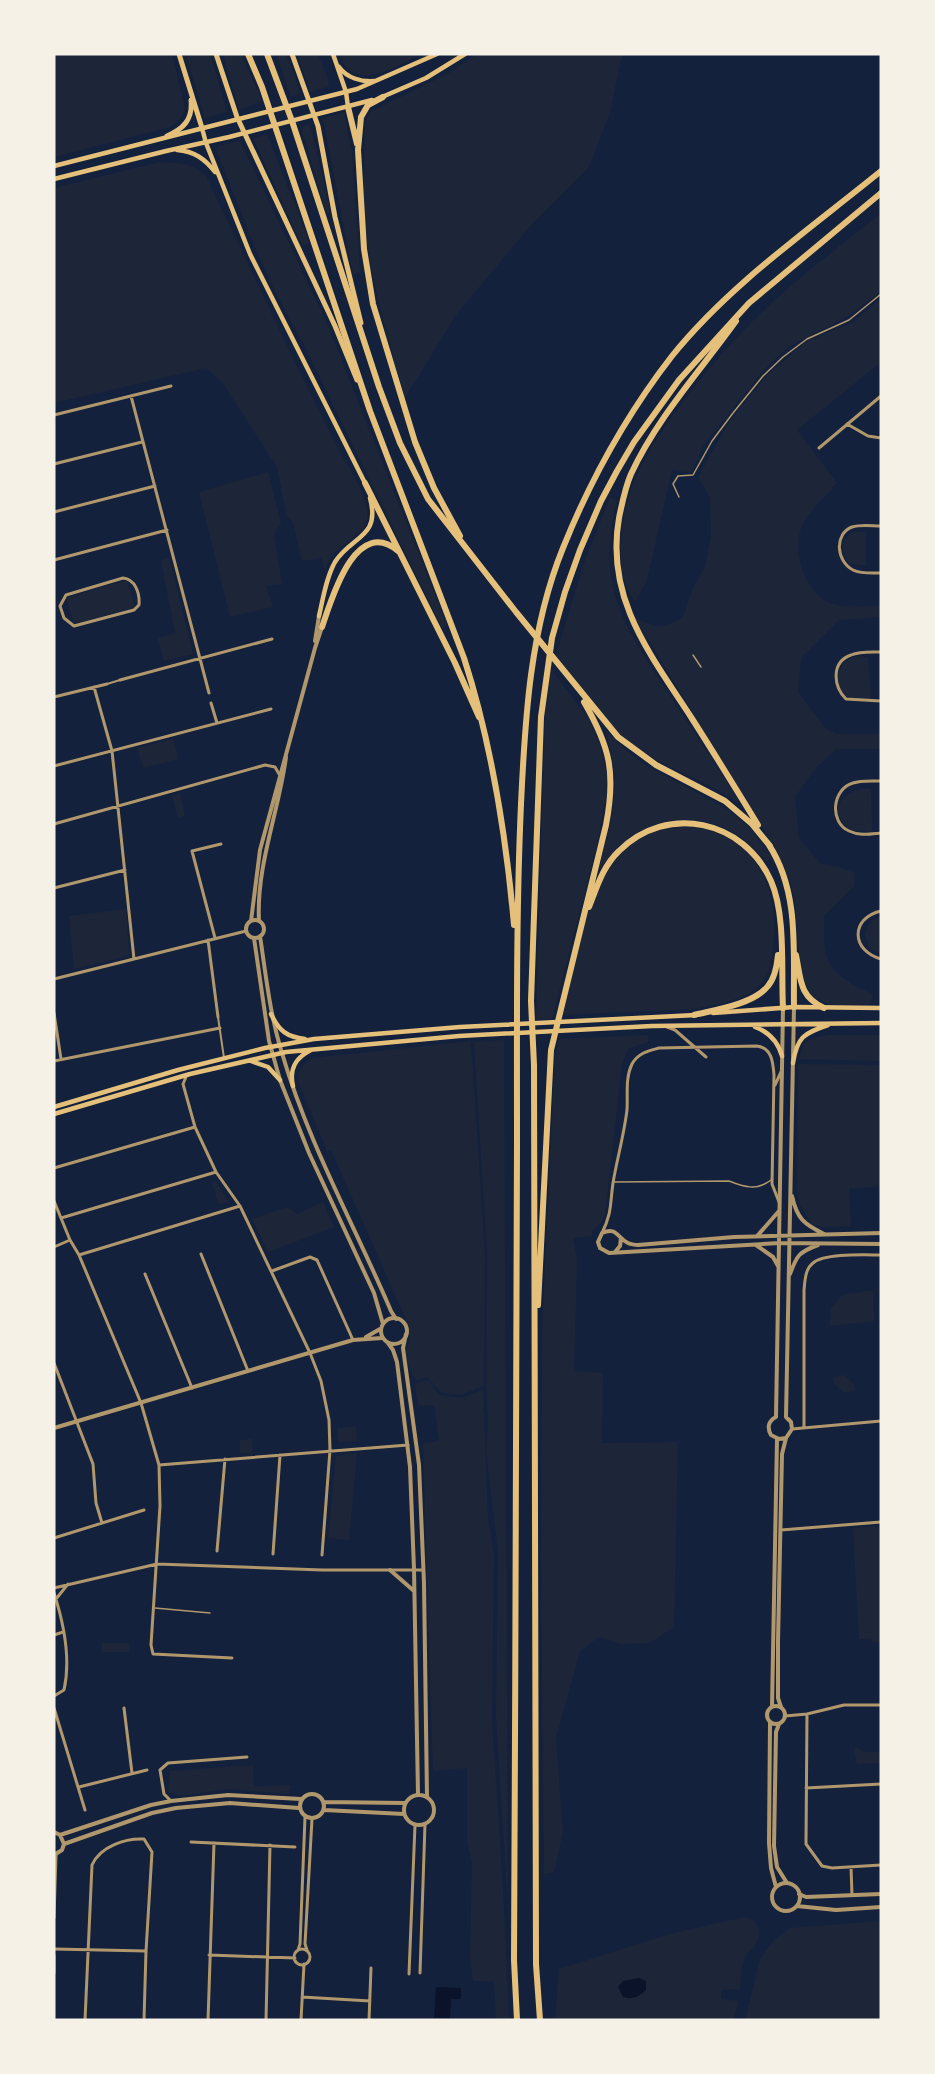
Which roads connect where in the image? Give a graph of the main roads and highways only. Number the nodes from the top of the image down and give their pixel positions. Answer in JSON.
{"nodes":[{"id":1,"x":179,"y":54,"type":"edge"},
{"id":2,"x":248,"y":54,"type":"edge"},
{"id":3,"x":267,"y":54,"type":"edge"},
{"id":4,"x":292,"y":54,"type":"edge"},
{"id":5,"x":333,"y":54,"type":"edge"},
{"id":6,"x":437,"y":54,"type":"edge"},
{"id":7,"x":465,"y":54,"type":"edge"},
{"id":8,"x":217,"y":56,"type":"edge"},
{"id":9,"x":336,"y":64,"type":"junction"},
{"id":10,"x":380,"y":81,"type":"junction"},
{"id":11,"x":188,"y":84,"type":"junction"},
{"id":12,"x":346,"y":92,"type":"junction"},
{"id":13,"x":383,"y":97,"type":"junction"},
{"id":14,"x":348,"y":107,"type":"junction"},
{"id":15,"x":202,"y":128,"type":"junction"},
{"id":16,"x":167,"y":136,"type":"junction"},
{"id":17,"x":206,"y":143,"type":"junction"},
{"id":18,"x":358,"y":150,"type":"junction"},
{"id":19,"x":166,"y":151,"type":"junction"},
{"id":20,"x":54,"y":166,"type":"edge"},
{"id":21,"x":881,"y":171,"type":"edge"},
{"id":22,"x":54,"y":179,"type":"edge"},
{"id":23,"x":222,"y":185,"type":"junction"},
{"id":24,"x":881,"y":194,"type":"edge"},
{"id":25,"x":749,"y":303,"type":"junction"},
{"id":26,"x":367,"y":348,"type":"junction"},
{"id":27,"x":370,"y":411,"type":"junction"},
{"id":28,"x":365,"y":483,"type":"junction"},
{"id":29,"x":405,"y":561,"type":"junction"},
{"id":30,"x":477,"y":563,"type":"junction"},
{"id":31,"x":319,"y":616,"type":"road end"},
{"id":32,"x":322,"y":627,"type":"road end"},
{"id":33,"x":577,"y":690,"type":"junction"},
{"id":34,"x":487,"y":738,"type":"junction"},
{"id":35,"x":770,"y":846,"type":"junction"},
{"id":36,"x":582,"y":924,"type":"junction"},
{"id":37,"x":780,"y":939,"type":"junction"},
{"id":38,"x":793,"y":940,"type":"junction"},
{"id":39,"x":516,"y":954,"type":"junction"},
{"id":40,"x":794,"y":1007,"type":"junction"},
{"id":41,"x":783,"y":1008,"type":"junction"},
{"id":42,"x":824,"y":1008,"type":"junction"},
{"id":43,"x":881,"y":1008,"type":"edge"},
{"id":44,"x":271,"y":1014,"type":"road end"},
{"id":45,"x":694,"y":1015,"type":"junction"},
{"id":46,"x":881,"y":1023,"type":"edge"},
{"id":47,"x":834,"y":1024,"type":"junction"},
{"id":48,"x":747,"y":1025,"type":"junction"},
{"id":49,"x":314,"y":1039,"type":"junction"},
{"id":50,"x":319,"y":1048,"type":"junction"},
{"id":51,"x":782,"y":1056,"type":"road end"},
{"id":52,"x":239,"y":1062,"type":"junction"},
{"id":53,"x":792,"y":1063,"type":"road end"},
{"id":54,"x":280,"y":1080,"type":"road end"},
{"id":55,"x":293,"y":1086,"type":"road end"},
{"id":56,"x":54,"y":1107,"type":"edge"},
{"id":57,"x":54,"y":1114,"type":"edge"},
{"id":58,"x":535,"y":1363,"type":"junction"},
{"id":59,"x":517,"y":2020,"type":"edge"},
{"id":60,"x":540,"y":2020,"type":"edge"}],
"edges":[{"from":1,"to":11,"type":"highway"},
{"from":2,"to":27,"type":"highway"},
{"from":3,"to":26,"type":"highway"},
{"from":4,"to":26,"type":"highway"},
{"from":5,"to":9,"type":"main road"},
{"from":6,"to":10,"type":"main road"},
{"from":7,"to":13,"type":"main road"},
{"from":8,"to":27,"type":"highway"},
{"from":9,"to":10,"type":"main road"},
{"from":9,"to":12,"type":"main road"},
{"from":10,"to":12,"type":"main road"},
{"from":11,"to":15,"type":"highway"},
{"from":11,"to":16,"type":"highway"},
{"from":12,"to":14,"type":"main road"},
{"from":12,"to":15,"type":"main road"},
{"from":13,"to":14,"type":"main road"},
{"from":13,"to":18,"type":"highway"},
{"from":14,"to":17,"type":"main road"},
{"from":14,"to":18,"type":"highway"},
{"from":15,"to":16,"type":"main road"},
{"from":15,"to":17,"type":"main road"},
{"from":16,"to":20,"type":"main road"},
{"from":17,"to":19,"type":"main road"},
{"from":17,"to":23,"type":"main road"},
{"from":18,"to":30,"type":"highway"},
{"from":19,"to":22,"type":"main road"},
{"from":19,"to":23,"type":"main road"},
{"from":21,"to":39,"type":"highway"},
{"from":23,"to":28,"type":"main road"},
{"from":24,"to":25,"type":"highway"},
{"from":25,"to":35,"type":"highway"},
{"from":25,"to":58,"type":"highway"},
{"from":26,"to":30,"type":"highway"},
{"from":27,"to":34,"type":"highway"},
{"from":28,"to":29,"type":"highway"},
{"from":28,"to":31,"type":"main road"},
{"from":29,"to":32,"type":"highway"},
{"from":29,"to":34,"type":"highway"},
{"from":30,"to":33,"type":"highway"},
{"from":33,"to":35,"type":"highway"},
{"from":33,"to":36,"type":"highway"},
{"from":34,"to":39,"type":"highway"},
{"from":35,"to":38,"type":"highway"},
{"from":36,"to":37,"type":"highway"},
{"from":36,"to":58,"type":"highway"},
{"from":37,"to":41,"type":"highway"},
{"from":37,"to":45,"type":"highway"},
{"from":38,"to":40,"type":"highway"},
{"from":38,"to":42,"type":"highway"},
{"from":39,"to":59,"type":"highway"},
{"from":40,"to":41,"type":"main road"},
{"from":40,"to":42,"type":"main road"},
{"from":41,"to":45,"type":"main road"},
{"from":42,"to":43,"type":"main road"},
{"from":44,"to":49,"type":"main road"},
{"from":45,"to":49,"type":"main road"},
{"from":46,"to":47,"type":"main road"},
{"from":47,"to":48,"type":"main road"},
{"from":47,"to":53,"type":"main road"},
{"from":48,"to":50,"type":"main road"},
{"from":48,"to":51,"type":"main road"},
{"from":49,"to":56,"type":"main road"},
{"from":50,"to":52,"type":"main road"},
{"from":50,"to":55,"type":"main road"},
{"from":52,"to":54,"type":"main road"},
{"from":52,"to":57,"type":"main road"},
{"from":58,"to":60,"type":"highway"}]}
